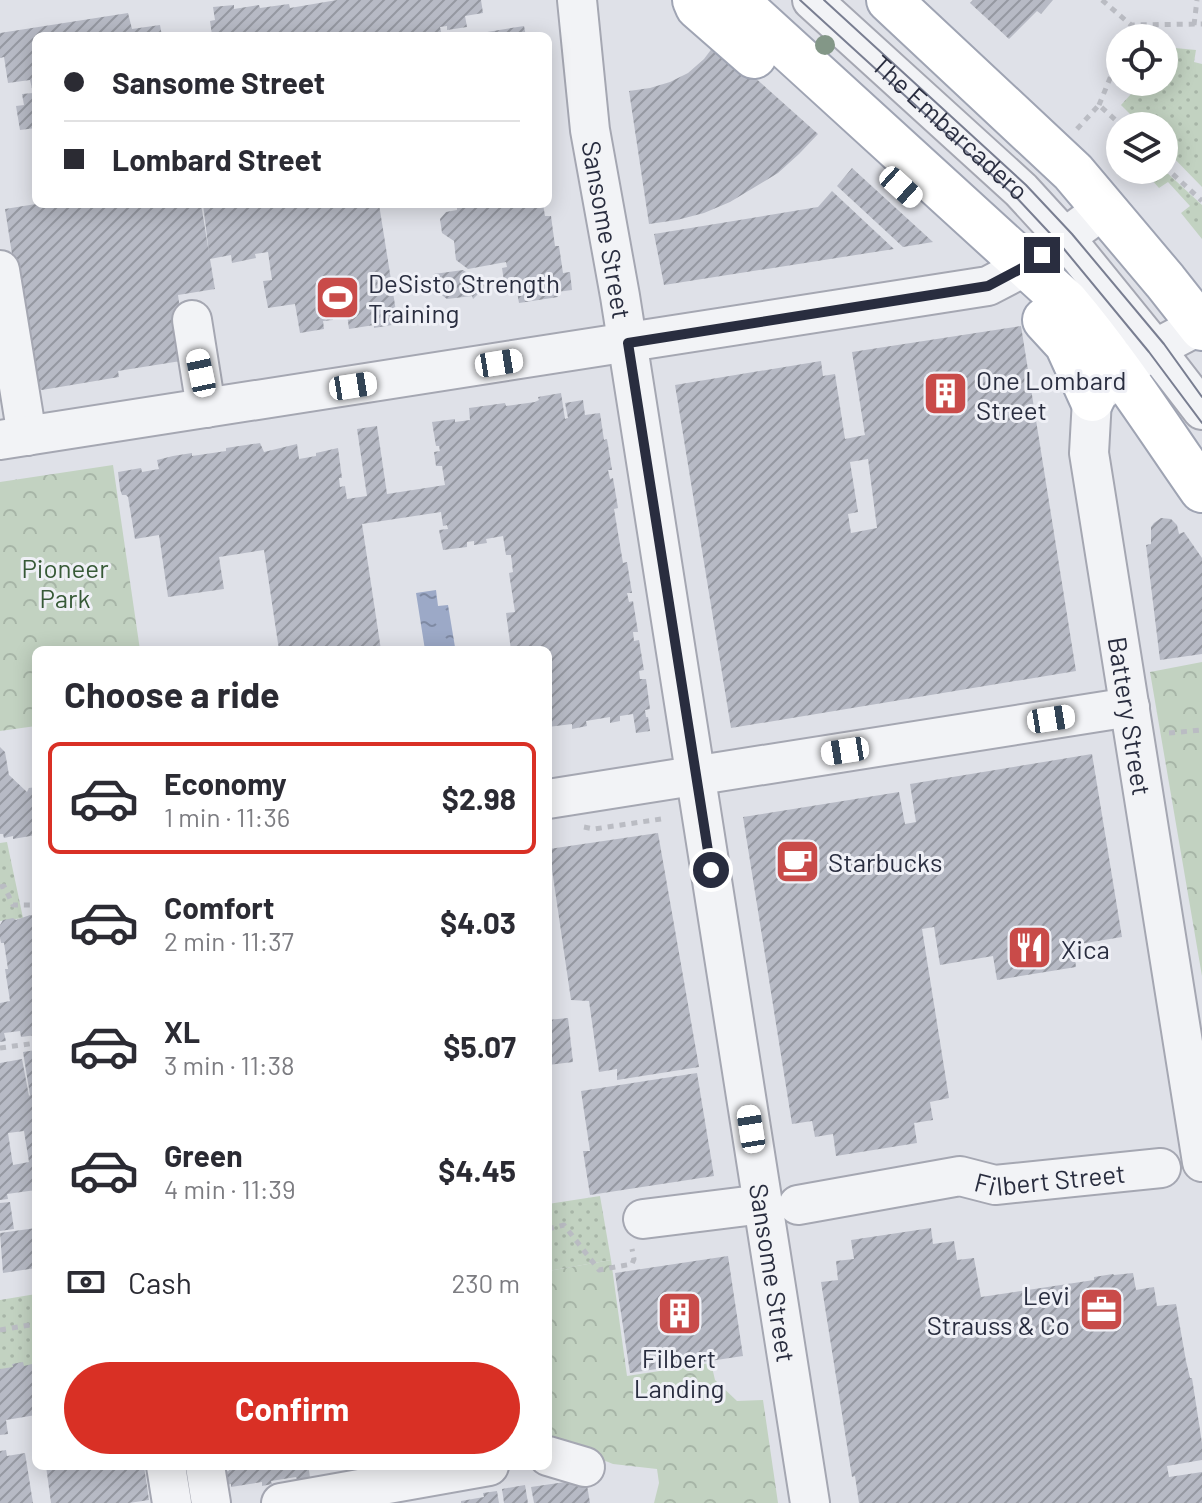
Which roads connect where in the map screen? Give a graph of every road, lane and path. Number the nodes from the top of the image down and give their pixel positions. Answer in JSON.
{"nodes":[{"id":1,"x":554,"y":0,"type":"edge"},
{"id":2,"x":577,"y":0,"type":"edge"},
{"id":3,"x":695,"y":0,"type":"edge"},
{"id":4,"x":735,"y":0,"type":"edge"},
{"id":5,"x":812,"y":0,"type":"edge"},
{"id":6,"x":889,"y":0,"type":"edge"},
{"id":7,"x":1102,"y":0,"type":"edge"},
{"id":8,"x":1115,"y":0,"type":"edge"},
{"id":9,"x":1197,"y":0,"type":"edge"},
{"id":10,"x":1114,"y":10,"type":"junction"},
{"id":11,"x":1130,"y":24,"type":"edge"},
{"id":12,"x":1202,"y":24,"type":"edge"},
{"id":13,"x":1178,"y":25,"type":"edge"},
{"id":14,"x":1194,"y":25,"type":"junction"},
{"id":15,"x":1106,"y":88,"type":"edge"},
{"id":16,"x":1099,"y":105,"type":"junction"},
{"id":17,"x":1107,"y":112,"type":"edge"},
{"id":18,"x":590,"y":130,"type":"junction"},
{"id":19,"x":1076,"y":131,"type":"dead end"},
{"id":20,"x":1178,"y":179,"type":"edge"},
{"id":21,"x":1202,"y":201,"type":"edge"},
{"id":22,"x":1104,"y":209,"type":"junction"},
{"id":23,"x":1065,"y":238,"type":"junction"},
{"id":24,"x":0,"y":270,"type":"edge"},
{"id":25,"x":1014,"y":273,"type":"junction"},
{"id":26,"x":192,"y":320,"type":"dead end"},
{"id":27,"x":1201,"y":326,"type":"edge"},
{"id":28,"x":628,"y":343,"type":"junction"},
{"id":29,"x":1123,"y":374,"type":"junction"},
{"id":30,"x":206,"y":408,"type":"junction"},
{"id":31,"x":1202,"y":410,"type":"edge"},
{"id":32,"x":13,"y":438,"type":"edge"},
{"id":33,"x":1202,"y":490,"type":"edge"},
{"id":34,"x":1130,"y":707,"type":"junction"},
{"id":35,"x":1202,"y":730,"type":"edge"},
{"id":36,"x":1169,"y":733,"type":"dead end"},
{"id":37,"x":696,"y":775,"type":"junction"},
{"id":38,"x":552,"y":798,"type":"edge"},
{"id":39,"x":0,"y":887,"type":"edge"},
{"id":40,"x":32,"y":905,"type":"edge"},
{"id":41,"x":32,"y":1044,"type":"edge"},
{"id":42,"x":0,"y":1048,"type":"edge"},
{"id":43,"x":1202,"y":1162,"type":"edge"},
{"id":44,"x":1161,"y":1168,"type":"dead end"},
{"id":45,"x":780,"y":1204,"type":"junction"},
{"id":46,"x":643,"y":1219,"type":"dead end"},
{"id":47,"x":552,"y":1228,"type":"edge"},
{"id":48,"x":634,"y":1259,"type":"dead end"},
{"id":49,"x":32,"y":1325,"type":"edge"},
{"id":50,"x":0,"y":1330,"type":"edge"},
{"id":51,"x":552,"y":1457,"type":"edge"},
{"id":52,"x":585,"y":1467,"type":"dead end"},
{"id":53,"x":167,"y":1470,"type":"edge"},
{"id":54,"x":206,"y":1470,"type":"edge"},
{"id":55,"x":467,"y":1470,"type":"edge"},
{"id":56,"x":172,"y":1503,"type":"edge"},
{"id":57,"x":211,"y":1503,"type":"edge"},
{"id":58,"x":281,"y":1503,"type":"edge"},
{"id":59,"x":810,"y":1503,"type":"edge"}],
"edges":[{"from":1,"to":18,"type":"street"},
{"from":2,"to":18,"type":"street","name":"Sansome Street"},
{"from":3,"to":25,"type":"main road"},
{"from":4,"to":25,"type":"main road","name":"The Embarcadero"},
{"from":5,"to":23,"type":"street","name":"The Embarcadero"},
{"from":6,"to":22,"type":"main road","name":"The Embarcadero"},
{"from":7,"to":10,"type":"path"},
{"from":8,"to":10,"type":"path"},
{"from":9,"to":14,"type":"path"},
{"from":10,"to":11,"type":"path"},
{"from":12,"to":14,"type":"path"},
{"from":13,"to":14,"type":"path"},
{"from":15,"to":16,"type":"path"},
{"from":16,"to":17,"type":"path"},
{"from":16,"to":19,"type":"path"},
{"from":18,"to":28,"type":"street","name":"Sansome Street"},
{"from":20,"to":21,"type":"path"},
{"from":22,"to":23,"type":"street"},
{"from":22,"to":27,"type":"main road","name":"The Embarcadero"},
{"from":23,"to":25,"type":"street"},
{"from":23,"to":29,"type":"street","name":"The Embarcadero"},
{"from":24,"to":32,"type":"street"},
{"from":25,"to":28,"type":"street"},
{"from":25,"to":29,"type":"main road","name":"The Embarcadero"},
{"from":26,"to":30,"type":"street"},
{"from":27,"to":29,"type":"street"},
{"from":28,"to":30,"type":"street"},
{"from":28,"to":37,"type":"street","name":"Sansome Street"},
{"from":29,"to":31,"type":"street","name":"The Embarcadero"},
{"from":29,"to":33,"type":"main road","name":"The Embarcadero"},
{"from":29,"to":34,"type":"street","name":"Battery Street"},
{"from":30,"to":32,"type":"street"},
{"from":34,"to":37,"type":"street"},
{"from":34,"to":43,"type":"street","name":"Battery Street"},
{"from":35,"to":36,"type":"path"},
{"from":37,"to":38,"type":"street"},
{"from":37,"to":45,"type":"street","name":"Sansome Street"},
{"from":39,"to":40,"type":"path"},
{"from":41,"to":42,"type":"path"},
{"from":44,"to":45,"type":"street","name":"Filbert Street"},
{"from":45,"to":46,"type":"street","name":"Filbert Street"},
{"from":45,"to":59,"type":"street","name":"Sansome Street"},
{"from":47,"to":48,"type":"path"},
{"from":49,"to":50,"type":"path"},
{"from":51,"to":52,"type":"street"},
{"from":53,"to":56,"type":"street"},
{"from":54,"to":57,"type":"street"},
{"from":55,"to":58,"type":"street"}]}
